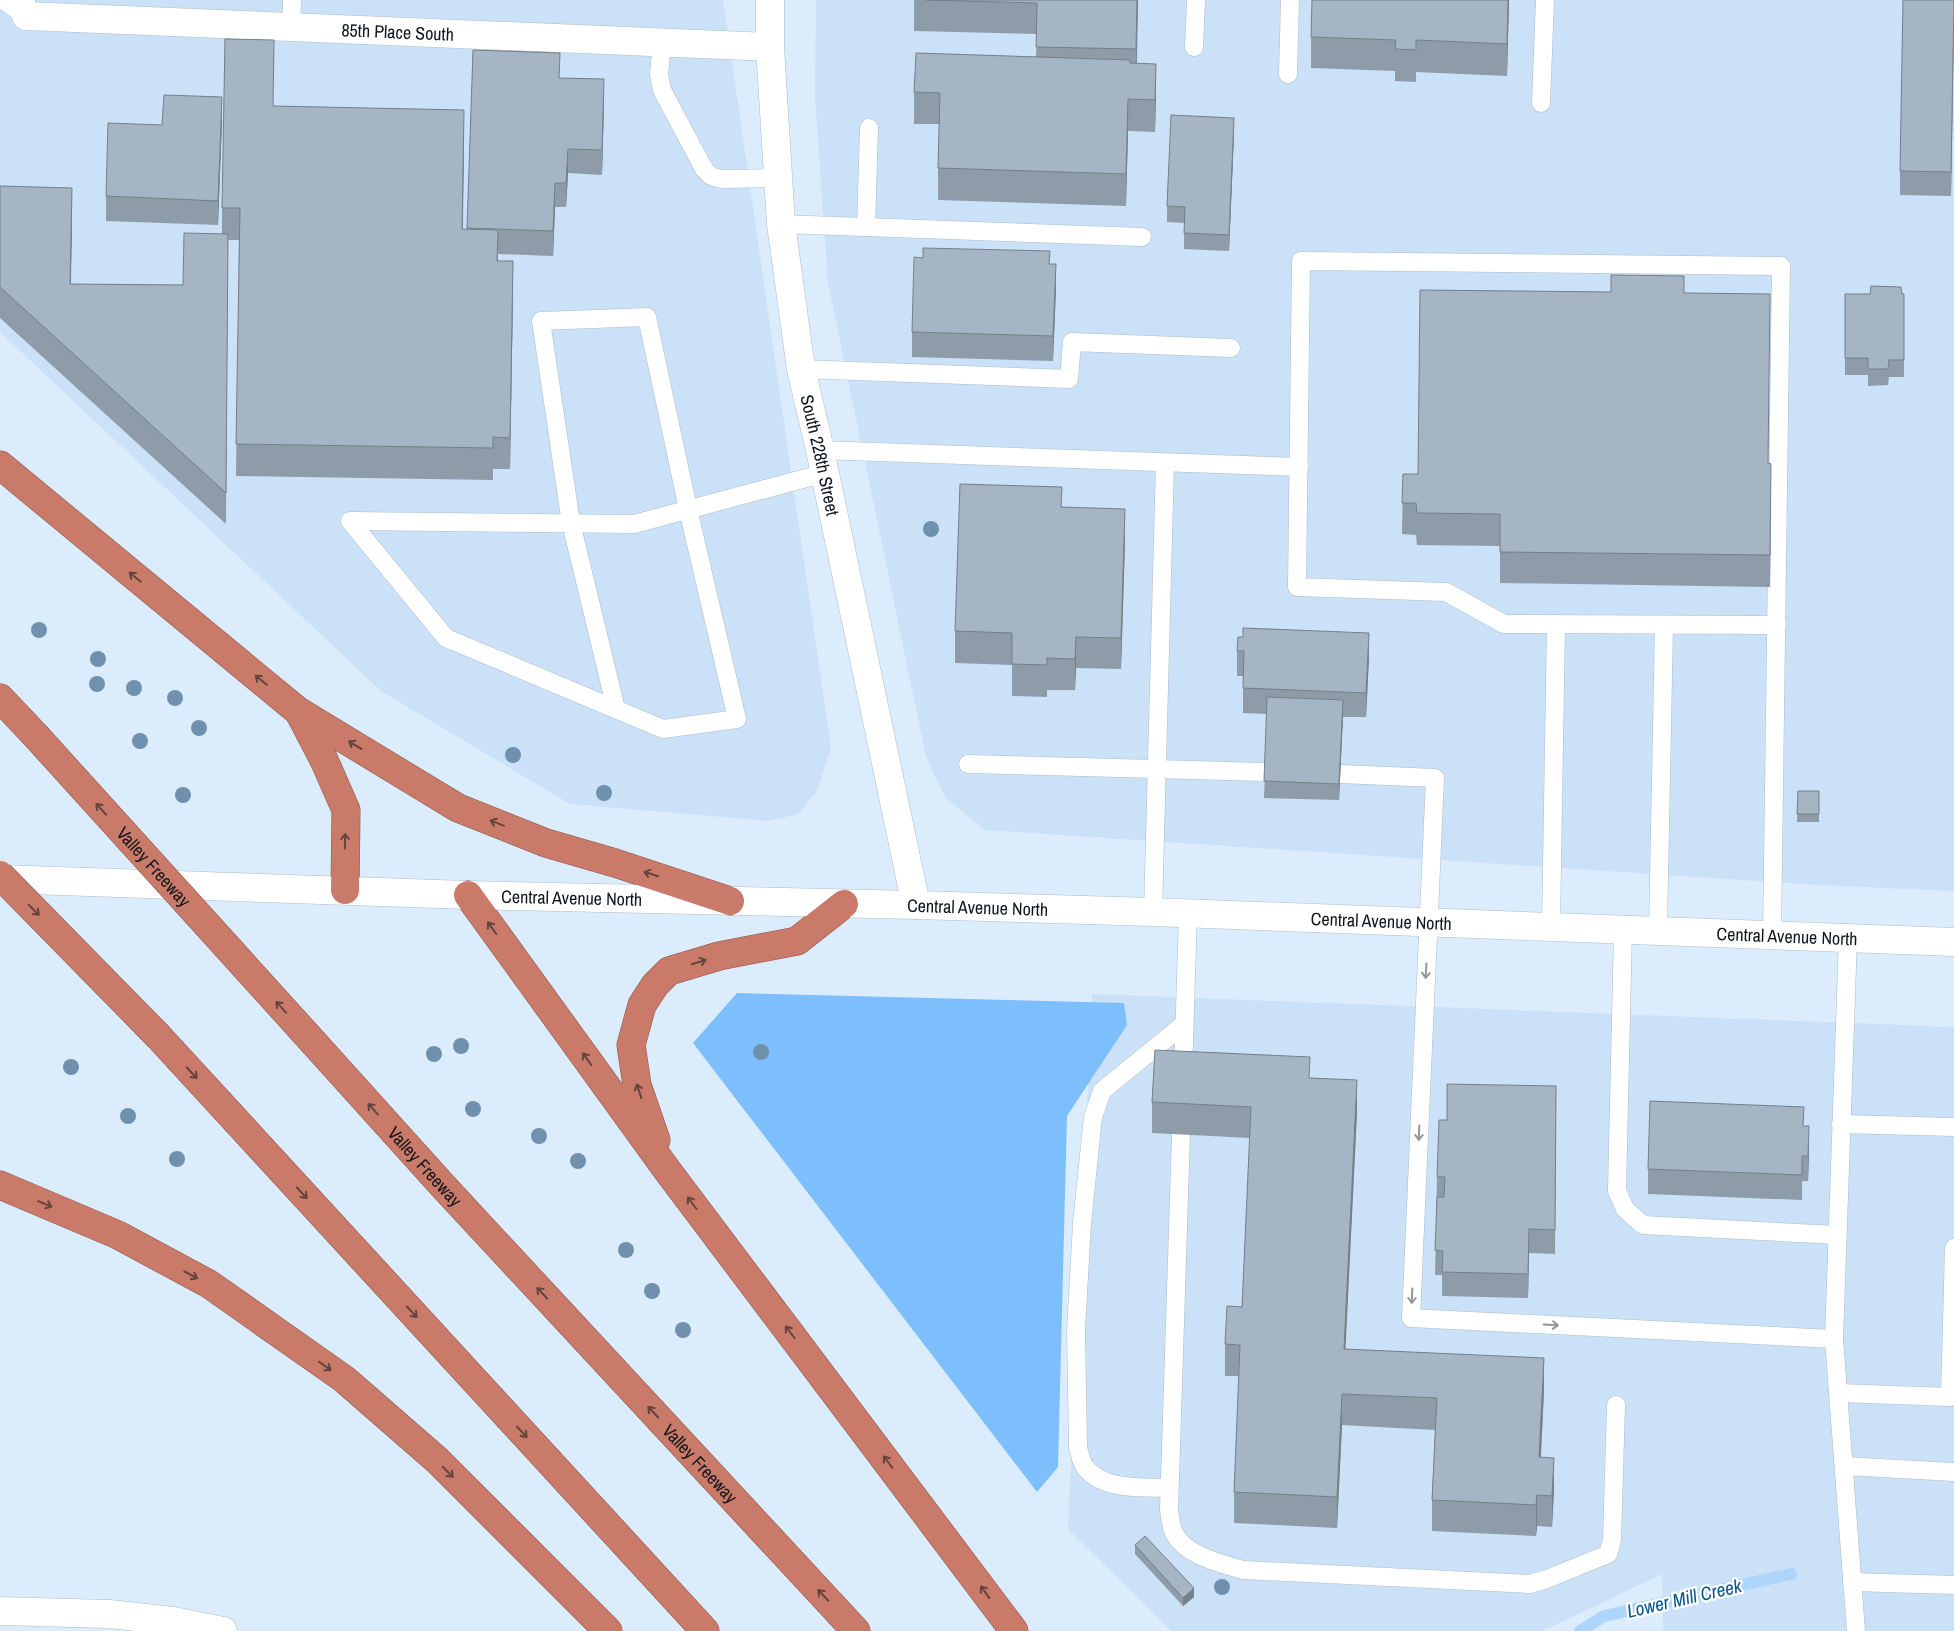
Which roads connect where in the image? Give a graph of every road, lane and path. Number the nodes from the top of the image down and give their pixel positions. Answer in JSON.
{"nodes":[{"id":1,"x":4,"y":0,"type":"edge"},
{"id":2,"x":292,"y":0,"type":"edge"},
{"id":3,"x":770,"y":0,"type":"edge"},
{"id":4,"x":1196,"y":0,"type":"edge"},
{"id":5,"x":1290,"y":0,"type":"edge"},
{"id":6,"x":1545,"y":0,"type":"edge"},
{"id":7,"x":26,"y":8,"type":"edge"},
{"id":8,"x":291,"y":28,"type":"junction"},
{"id":9,"x":662,"y":42,"type":"junction"},
{"id":10,"x":770,"y":47,"type":"junction"},
{"id":11,"x":1194,"y":47,"type":"dead end"},
{"id":12,"x":1288,"y":74,"type":"dead end"},
{"id":13,"x":1541,"y":103,"type":"dead end"},
{"id":14,"x":869,"y":128,"type":"dead end"},
{"id":15,"x":778,"y":178,"type":"junction"},
{"id":16,"x":781,"y":224,"type":"junction"},
{"id":17,"x":866,"y":227,"type":"junction"},
{"id":18,"x":1142,"y":237,"type":"dead end"},
{"id":19,"x":1231,"y":348,"type":"dead end"},
{"id":20,"x":801,"y":369,"type":"junction"},
{"id":21,"x":823,"y":462,"type":"junction"},
{"id":22,"x":1165,"y":462,"type":"junction"},
{"id":23,"x":0,"y":465,"type":"edge"},
{"id":24,"x":1299,"y":467,"type":"junction"},
{"id":25,"x":688,"y":509,"type":"junction"},
{"id":26,"x":572,"y":523,"type":"junction"},
{"id":27,"x":1556,"y":624,"type":"junction"},
{"id":28,"x":1664,"y":625,"type":"junction"},
{"id":29,"x":1777,"y":625,"type":"junction"},
{"id":30,"x":0,"y":698,"type":"edge"},
{"id":31,"x":616,"y":709,"type":"junction"},
{"id":32,"x":298,"y":711,"type":"junction"},
{"id":33,"x":968,"y":764,"type":"dead end"},
{"id":34,"x":1157,"y":770,"type":"junction"},
{"id":35,"x":1265,"y":772,"type":"edge"},
{"id":36,"x":1340,"y":774,"type":"edge"},
{"id":37,"x":0,"y":877,"type":"edge"},
{"id":38,"x":345,"y":890,"type":"junction"},
{"id":39,"x":468,"y":895,"type":"junction"},
{"id":40,"x":730,"y":901,"type":"junction"},
{"id":41,"x":844,"y":904,"type":"junction"},
{"id":42,"x":916,"y":904,"type":"junction"},
{"id":43,"x":1153,"y":912,"type":"junction"},
{"id":44,"x":1188,"y":913,"type":"junction"},
{"id":45,"x":1429,"y":922,"type":"junction"},
{"id":46,"x":1551,"y":927,"type":"junction"},
{"id":47,"x":1623,"y":930,"type":"junction"},
{"id":48,"x":1658,"y":931,"type":"junction"},
{"id":49,"x":1772,"y":936,"type":"junction"},
{"id":50,"x":1848,"y":938,"type":"junction"},
{"id":51,"x":1954,"y":942,"type":"edge"},
{"id":52,"x":1184,"y":1024,"type":"junction"},
{"id":53,"x":1183,"y":1082,"type":"edge"},
{"id":54,"x":1841,"y":1124,"type":"junction"},
{"id":55,"x":1954,"y":1127,"type":"edge"},
{"id":56,"x":1181,"y":1134,"type":"edge"},
{"id":57,"x":667,"y":1170,"type":"junction"},
{"id":58,"x":0,"y":1184,"type":"edge"},
{"id":59,"x":1837,"y":1235,"type":"junction"},
{"id":60,"x":1954,"y":1248,"type":"edge"},
{"id":61,"x":1834,"y":1339,"type":"junction"},
{"id":62,"x":1838,"y":1393,"type":"junction"},
{"id":63,"x":1616,"y":1405,"type":"dead end"},
{"id":64,"x":1844,"y":1466,"type":"junction"},
{"id":65,"x":1954,"y":1472,"type":"edge"},
{"id":66,"x":1169,"y":1488,"type":"junction"},
{"id":67,"x":1852,"y":1582,"type":"junction"},
{"id":68,"x":1954,"y":1585,"type":"edge"},
{"id":69,"x":0,"y":1611,"type":"edge"},
{"id":70,"x":223,"y":1631,"type":"edge"},
{"id":71,"x":608,"y":1631,"type":"edge"},
{"id":72,"x":705,"y":1631,"type":"edge"},
{"id":73,"x":856,"y":1631,"type":"edge"},
{"id":74,"x":1014,"y":1631,"type":"edge"},
{"id":75,"x":1856,"y":1631,"type":"edge"}],
"edges":[{"from":1,"to":7,"type":"lane"},
{"from":2,"to":8,"type":"lane"},
{"from":3,"to":10,"type":"main road","name":"South 228th Street"},
{"from":4,"to":11,"type":"lane"},
{"from":5,"to":12,"type":"lane"},
{"from":6,"to":13,"type":"lane"},
{"from":7,"to":8,"type":"main road","name":"85th Place South"},
{"from":8,"to":9,"type":"main road","name":"85th Place South"},
{"from":9,"to":10,"type":"main road","name":"85th Place South"},
{"from":9,"to":15,"type":"lane"},
{"from":10,"to":15,"type":"main road","name":"South 228th Street"},
{"from":14,"to":17,"type":"lane"},
{"from":15,"to":16,"type":"main road","name":"South 228th Street"},
{"from":16,"to":17,"type":"lane"},
{"from":16,"to":20,"type":"main road","name":"South 228th Street"},
{"from":17,"to":18,"type":"lane"},
{"from":19,"to":20,"type":"lane"},
{"from":20,"to":21,"type":"main road","name":"South 228th Street"},
{"from":21,"to":22,"type":"lane"},
{"from":21,"to":25,"type":"lane"},
{"from":21,"to":42,"type":"main road","name":"South 228th Street"},
{"from":22,"to":24,"type":"lane"},
{"from":22,"to":34,"type":"lane"},
{"from":32,"to":23,"type":"highway","one_way":true},
{"from":24,"to":27,"type":"lane"},
{"from":24,"to":29,"type":"lane"},
{"from":25,"to":26,"type":"lane"},
{"from":25,"to":26,"type":"lane"},
{"from":25,"to":31,"type":"lane"},
{"from":26,"to":31,"type":"lane"},
{"from":26,"to":31,"type":"lane"},
{"from":27,"to":28,"type":"lane"},
{"from":27,"to":46,"type":"lane"},
{"from":28,"to":29,"type":"lane"},
{"from":28,"to":48,"type":"lane"},
{"from":29,"to":49,"type":"lane"},
{"from":73,"to":30,"type":"highway","name":"Valley Freeway","one_way":true,"bridge":true},
{"from":38,"to":32,"type":"highway","one_way":true},
{"from":40,"to":32,"type":"highway","one_way":true},
{"from":33,"to":34,"type":"lane"},
{"from":34,"to":35,"type":"lane"},
{"from":34,"to":43,"type":"lane"},
{"from":36,"to":45,"type":"lane"},
{"from":37,"to":38,"type":"main road","name":"Central Avenue North"},
{"from":37,"to":72,"type":"highway","one_way":true,"bridge":true},
{"from":38,"to":39,"type":"main road","name":"Central Avenue North"},
{"from":39,"to":40,"type":"main road","name":"Central Avenue North"},
{"from":57,"to":39,"type":"highway","one_way":true},
{"from":40,"to":41,"type":"main road","name":"Central Avenue North"},
{"from":41,"to":42,"type":"main road","name":"Central Avenue North"},
{"from":57,"to":41,"type":"highway","one_way":true},
{"from":42,"to":43,"type":"main road","name":"Central Avenue North"},
{"from":43,"to":44,"type":"main road","name":"Central Avenue North"},
{"from":44,"to":45,"type":"main road","name":"Central Avenue North"},
{"from":44,"to":52,"type":"lane"},
{"from":45,"to":46,"type":"main road","name":"Central Avenue North"},
{"from":45,"to":61,"type":"lane","one_way":true},
{"from":46,"to":47,"type":"main road","name":"Central Avenue North"},
{"from":47,"to":48,"type":"main road","name":"Central Avenue North"},
{"from":47,"to":59,"type":"lane"},
{"from":48,"to":49,"type":"main road","name":"Central Avenue North"},
{"from":49,"to":50,"type":"main road","name":"Central Avenue North"},
{"from":50,"to":51,"type":"main road","name":"Central Avenue North"},
{"from":50,"to":54,"type":"lane"},
{"from":52,"to":53,"type":"lane"},
{"from":52,"to":66,"type":"lane"},
{"from":54,"to":55,"type":"lane"},
{"from":54,"to":59,"type":"lane"},
{"from":56,"to":66,"type":"lane"},
{"from":74,"to":57,"type":"highway","one_way":true},
{"from":58,"to":71,"type":"highway","one_way":true},
{"from":59,"to":61,"type":"lane"},
{"from":60,"to":62,"type":"lane"},
{"from":61,"to":62,"type":"lane"},
{"from":62,"to":64,"type":"lane"},
{"from":63,"to":66,"type":"lane"},
{"from":64,"to":65,"type":"lane"},
{"from":64,"to":67,"type":"lane"},
{"from":67,"to":68,"type":"lane"},
{"from":67,"to":75,"type":"lane"},
{"from":69,"to":70,"type":"main road"}]}
